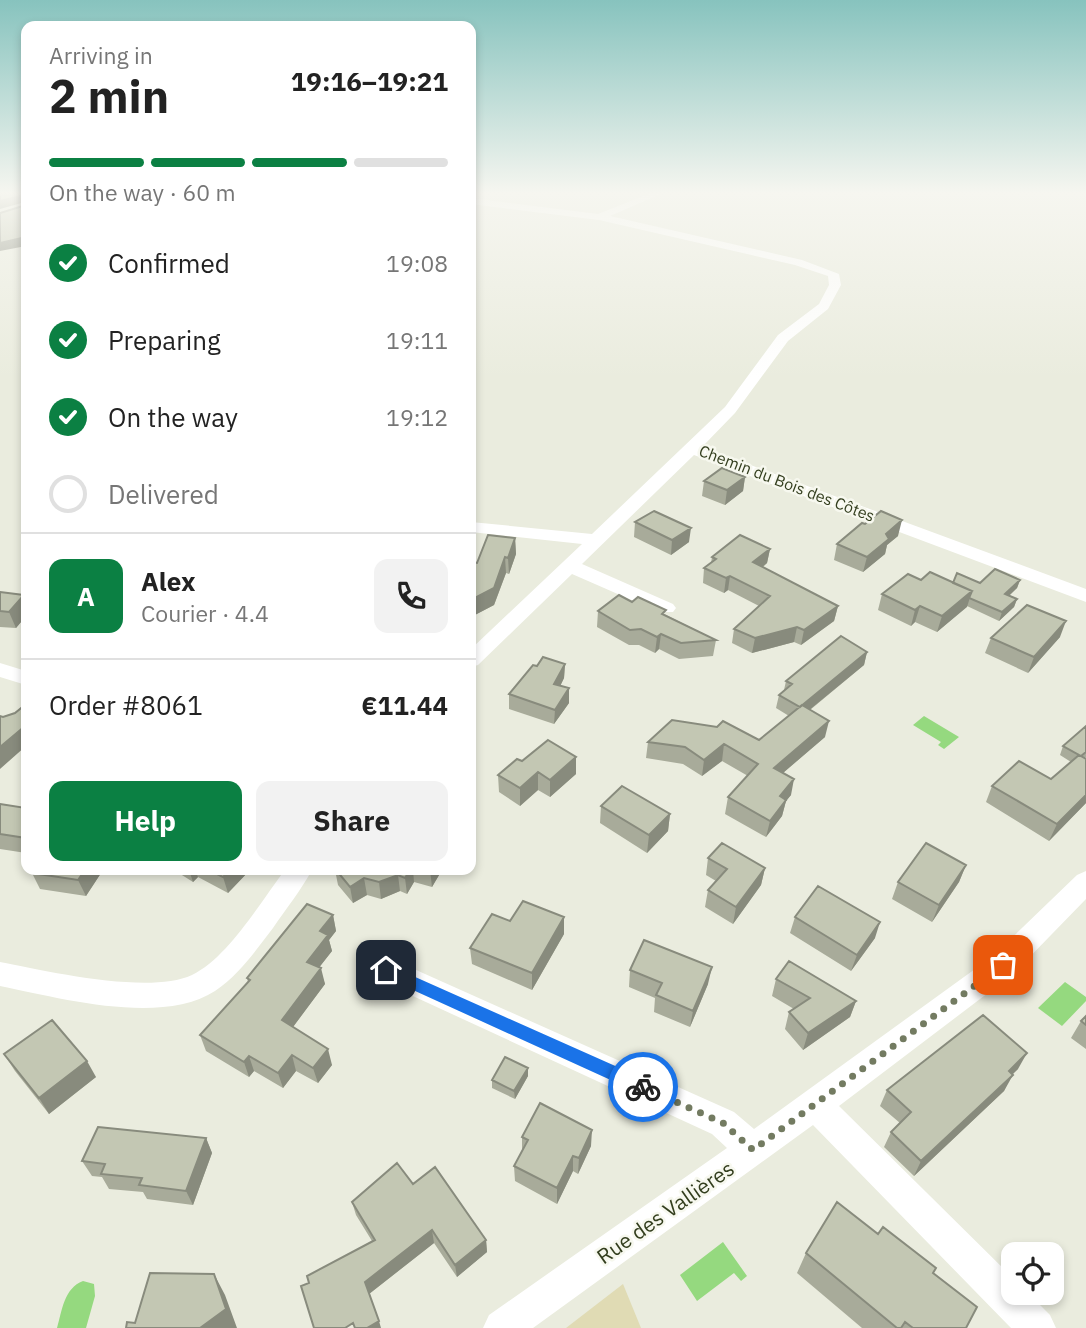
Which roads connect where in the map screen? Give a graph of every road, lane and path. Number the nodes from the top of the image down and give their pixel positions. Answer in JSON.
{"nodes":[{"id":1,"x":767,"y":255,"type":"edge"},
{"id":2,"x":692,"y":449,"type":"junction"},
{"id":3,"x":476,"y":528,"type":"edge"},
{"id":4,"x":595,"y":541,"type":"junction"},
{"id":5,"x":570,"y":566,"type":"junction"},
{"id":6,"x":1086,"y":596,"type":"edge"},
{"id":7,"x":666,"y":608,"type":"edge"},
{"id":8,"x":476,"y":655,"type":"edge"},
{"id":9,"x":0,"y":670,"type":"edge"},
{"id":10,"x":21,"y":676,"type":"edge"},
{"id":11,"x":295,"y":875,"type":"edge"},
{"id":12,"x":1086,"y":882,"type":"edge"},
{"id":13,"x":386,"y":970,"type":"dead end"},
{"id":14,"x":0,"y":974,"type":"edge"},
{"id":15,"x":814,"y":1103,"type":"junction"},
{"id":16,"x":753,"y":1150,"type":"junction"},
{"id":17,"x":502,"y":1328,"type":"edge"},
{"id":18,"x":1037,"y":1328,"type":"edge"}],
"edges":[{"from":1,"to":2,"type":"street","name":"Chemin du Bois des Côtes"},
{"from":2,"to":4,"type":"street"},
{"from":2,"to":6,"type":"street","name":"Chemin du Bois des Côtes"},
{"from":3,"to":4,"type":"street"},
{"from":4,"to":5,"type":"street"},
{"from":5,"to":7,"type":"street"},
{"from":5,"to":8,"type":"street"},
{"from":9,"to":10,"type":"street"},
{"from":11,"to":14,"type":"street"},
{"from":12,"to":15,"type":"street","name":"Rue des Vallières"},
{"from":13,"to":16,"type":"street"},
{"from":15,"to":16,"type":"street","name":"Rue des Vallières"},
{"from":15,"to":18,"type":"street"},
{"from":16,"to":17,"type":"street","name":"Rue des Vallières"}]}
